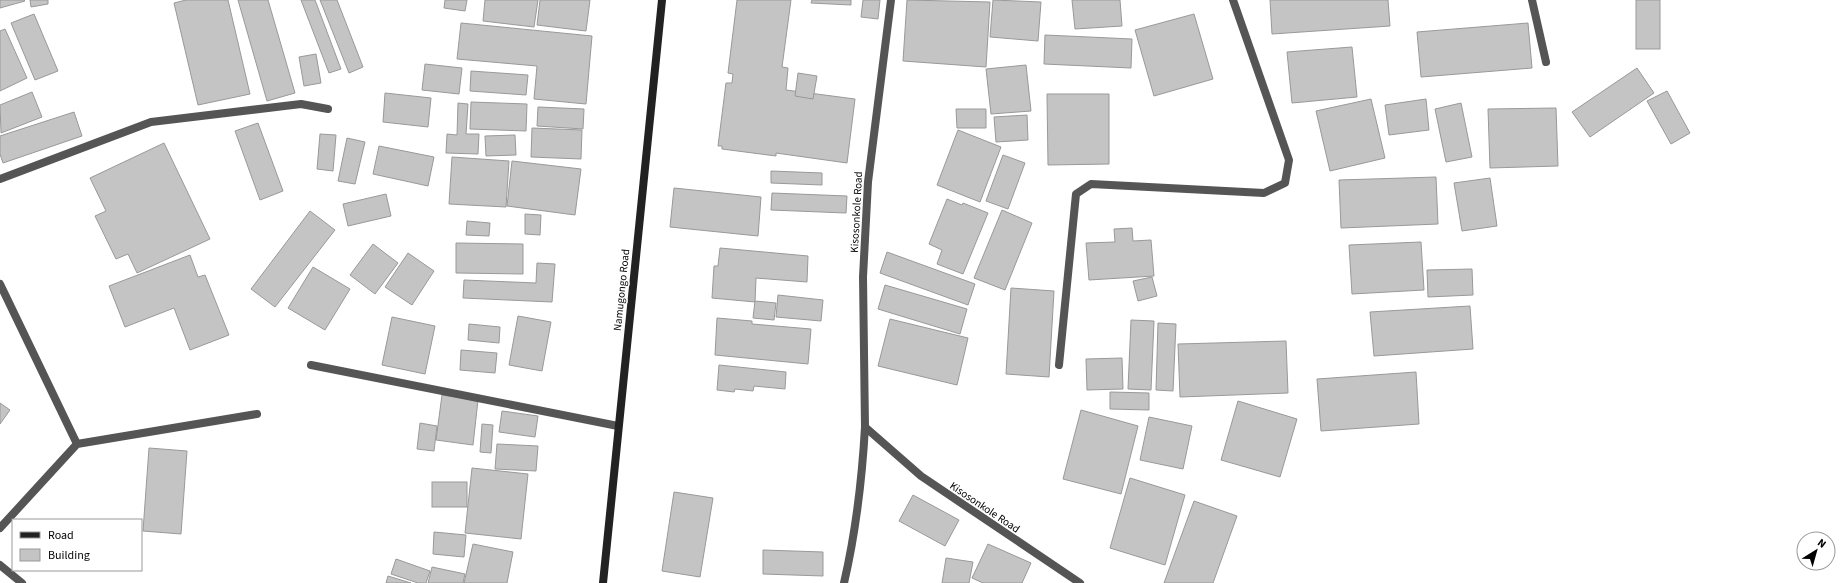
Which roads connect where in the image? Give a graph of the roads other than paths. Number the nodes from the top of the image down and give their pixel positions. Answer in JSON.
{"nodes":[{"id":1,"x":662,"y":0,"type":"edge"},
{"id":2,"x":891,"y":0,"type":"edge"},
{"id":3,"x":1233,"y":0,"type":"edge"},
{"id":4,"x":1532,"y":0,"type":"edge"},
{"id":5,"x":1546,"y":62,"type":"dead end"},
{"id":6,"x":328,"y":109,"type":"dead end"},
{"id":7,"x":0,"y":179,"type":"edge"},
{"id":8,"x":0,"y":284,"type":"edge"},
{"id":9,"x":311,"y":365,"type":"dead end"},
{"id":10,"x":1059,"y":365,"type":"dead end"},
{"id":11,"x":257,"y":414,"type":"dead end"},
{"id":12,"x":618,"y":426,"type":"junction"},
{"id":13,"x":865,"y":427,"type":"junction"},
{"id":14,"x":77,"y":444,"type":"junction"},
{"id":15,"x":0,"y":528,"type":"edge"},
{"id":16,"x":0,"y":566,"type":"edge"},
{"id":17,"x":22,"y":583,"type":"edge"},
{"id":18,"x":603,"y":583,"type":"edge"},
{"id":19,"x":844,"y":583,"type":"edge"},
{"id":20,"x":1080,"y":583,"type":"edge"}],
"edges":[{"from":1,"to":12,"type":"main road","name":"Namugongo Road"},
{"from":2,"to":13,"type":"street","name":"Kisosonkole Road"},
{"from":3,"to":10,"type":"street"},
{"from":4,"to":5,"type":"street"},
{"from":6,"to":7,"type":"street"},
{"from":8,"to":14,"type":"street"},
{"from":9,"to":12,"type":"street"},
{"from":11,"to":14,"type":"street"},
{"from":12,"to":18,"type":"main road","name":"Namugongo Road"},
{"from":13,"to":19,"type":"street","name":"Kisosonkole Road"},
{"from":13,"to":20,"type":"street","name":"Kisosonkole Road"},
{"from":14,"to":15,"type":"street"},
{"from":16,"to":17,"type":"street"}]}
